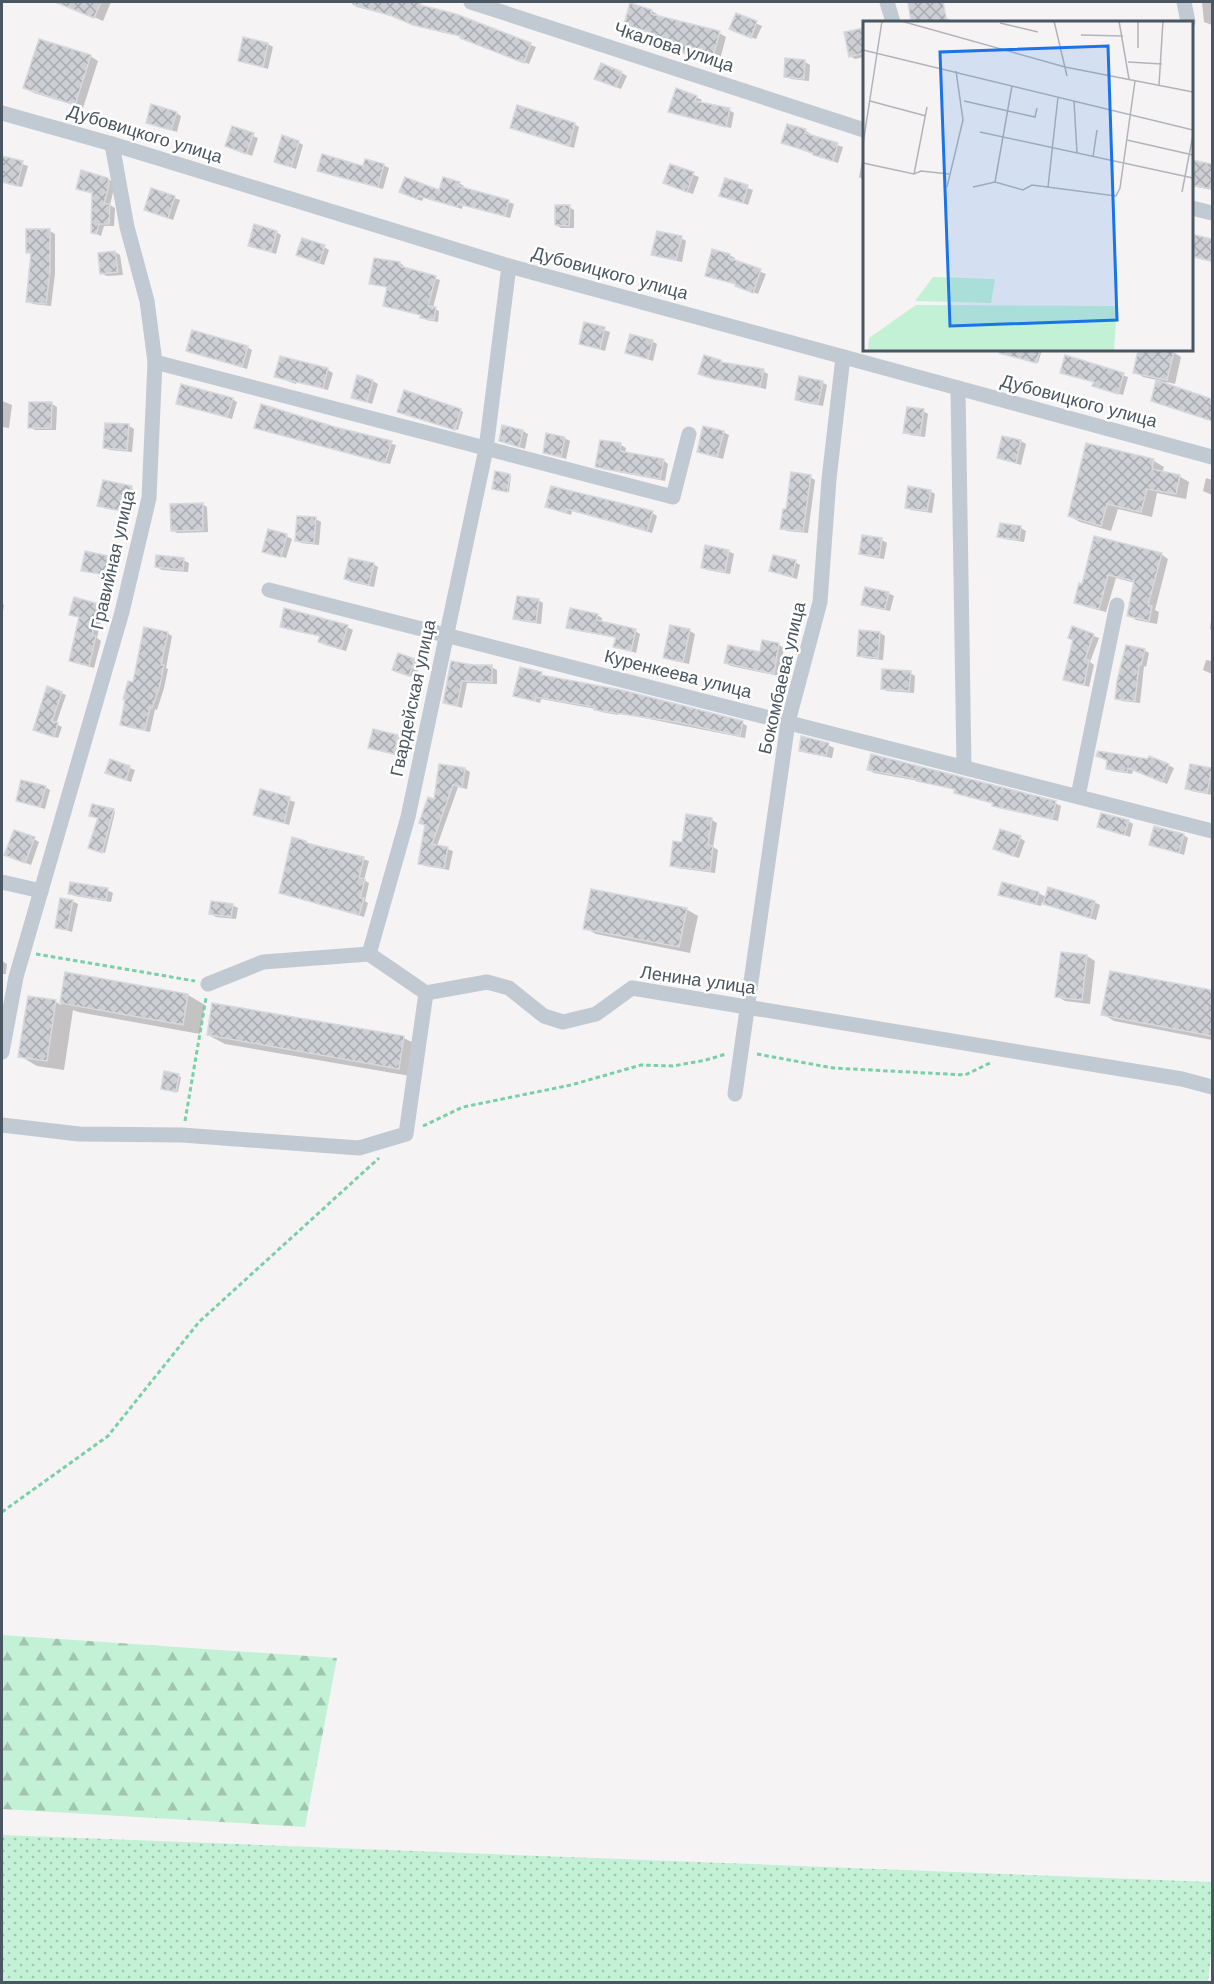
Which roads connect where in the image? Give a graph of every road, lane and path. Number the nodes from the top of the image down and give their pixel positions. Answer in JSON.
{"nodes":[{"id":1,"x":471,"y":2,"type":"edge"},
{"id":2,"x":887,"y":2,"type":"edge"},
{"id":3,"x":1184,"y":2,"type":"edge"},
{"id":4,"x":893,"y":21,"type":"edge"},
{"id":5,"x":1188,"y":21,"type":"edge"},
{"id":6,"x":2,"y":113,"type":"edge"},
{"id":7,"x":863,"y":130,"type":"edge"},
{"id":8,"x":112,"y":144,"type":"junction"},
{"id":9,"x":1193,"y":208,"type":"edge"},
{"id":10,"x":1212,"y":213,"type":"edge"},
{"id":11,"x":509,"y":266,"type":"junction"},
{"id":12,"x":843,"y":357,"type":"junction"},
{"id":13,"x":154,"y":362,"type":"junction"},
{"id":14,"x":958,"y":388,"type":"junction"},
{"id":15,"x":689,"y":434,"type":"dead end"},
{"id":16,"x":486,"y":449,"type":"junction"},
{"id":17,"x":1212,"y":457,"type":"edge"},
{"id":18,"x":269,"y":590,"type":"dead end"},
{"id":19,"x":1117,"y":605,"type":"dead end"},
{"id":20,"x":446,"y":635,"type":"junction"},
{"id":21,"x":788,"y":722,"type":"junction"},
{"id":22,"x":964,"y":767,"type":"junction"},
{"id":23,"x":1078,"y":796,"type":"junction"},
{"id":24,"x":1212,"y":831,"type":"edge"},
{"id":25,"x":2,"y":882,"type":"edge"},
{"id":26,"x":41,"y":891,"type":"junction"},
{"id":27,"x":23,"y":951,"type":"junction"},
{"id":28,"x":369,"y":954,"type":"junction"},
{"id":29,"x":208,"y":984,"type":"junction"},
{"id":30,"x":426,"y":993,"type":"junction"},
{"id":31,"x":748,"y":1007,"type":"junction"},
{"id":32,"x":1011,"y":1051,"type":"junction"},
{"id":33,"x":2,"y":1052,"type":"edge"},
{"id":34,"x":741,"y":1053,"type":"junction"},
{"id":35,"x":1212,"y":1087,"type":"edge"},
{"id":36,"x":735,"y":1094,"type":"dead end"},
{"id":37,"x":2,"y":1125,"type":"edge"},
{"id":38,"x":406,"y":1134,"type":"junction"},
{"id":39,"x":182,"y":1135,"type":"junction"},
{"id":40,"x":380,"y":1157,"type":"dead end"},
{"id":41,"x":2,"y":1512,"type":"edge"}],
"edges":[{"from":1,"to":7,"type":"street","name":"Чкалова улица"},
{"from":2,"to":4,"type":"street"},
{"from":3,"to":5,"type":"street"},
{"from":6,"to":8,"type":"street","name":"Дубовицкого улица"},
{"from":8,"to":11,"type":"street","name":"Дубовицкого улица"},
{"from":8,"to":13,"type":"street","name":"Гравийная улица"},
{"from":9,"to":10,"type":"street"},
{"from":11,"to":12,"type":"street","name":"Дубовицкого улица"},
{"from":11,"to":16,"type":"street","name":"Гвардейская улица"},
{"from":12,"to":14,"type":"street","name":"Дубовицкого улица"},
{"from":12,"to":21,"type":"street","name":"Бокомбаева улица"},
{"from":13,"to":16,"type":"street"},
{"from":13,"to":26,"type":"street","name":"Гравийная улица"},
{"from":14,"to":17,"type":"street","name":"Дубовицкого улица"},
{"from":14,"to":22,"type":"street"},
{"from":15,"to":16,"type":"street"},
{"from":16,"to":20,"type":"street","name":"Гвардейская улица"},
{"from":18,"to":20,"type":"street","name":"Куренкеева улица"},
{"from":19,"to":23,"type":"street"},
{"from":20,"to":21,"type":"street","name":"Куренкеева улица"},
{"from":20,"to":28,"type":"street","name":"Гвардейская улица"},
{"from":21,"to":22,"type":"street","name":"Куренкеева улица"},
{"from":21,"to":31,"type":"street","name":"Бокомбаева улица"},
{"from":22,"to":23,"type":"street","name":"Куренкеева улица"},
{"from":23,"to":24,"type":"street","name":"Куренкеева улица"},
{"from":25,"to":26,"type":"street"},
{"from":26,"to":27,"type":"street","name":"Гравийная улица"},
{"from":27,"to":29,"type":"path"},
{"from":27,"to":33,"type":"street","name":"Гравийная улица"},
{"from":28,"to":29,"type":"street"},
{"from":28,"to":30,"type":"street"},
{"from":29,"to":39,"type":"path"},
{"from":30,"to":31,"type":"street","name":"Ленина улица"},
{"from":30,"to":38,"type":"street"},
{"from":31,"to":32,"type":"street","name":"Ленина улица"},
{"from":31,"to":34,"type":"street","name":"Бокомбаева улица"},
{"from":32,"to":34,"type":"path"},
{"from":32,"to":35,"type":"street","name":"Ленина улица"},
{"from":34,"to":36,"type":"street","name":"Бокомбаева улица"},
{"from":34,"to":38,"type":"path"},
{"from":37,"to":39,"type":"street"},
{"from":38,"to":39,"type":"street"},
{"from":40,"to":41,"type":"path"}]}
